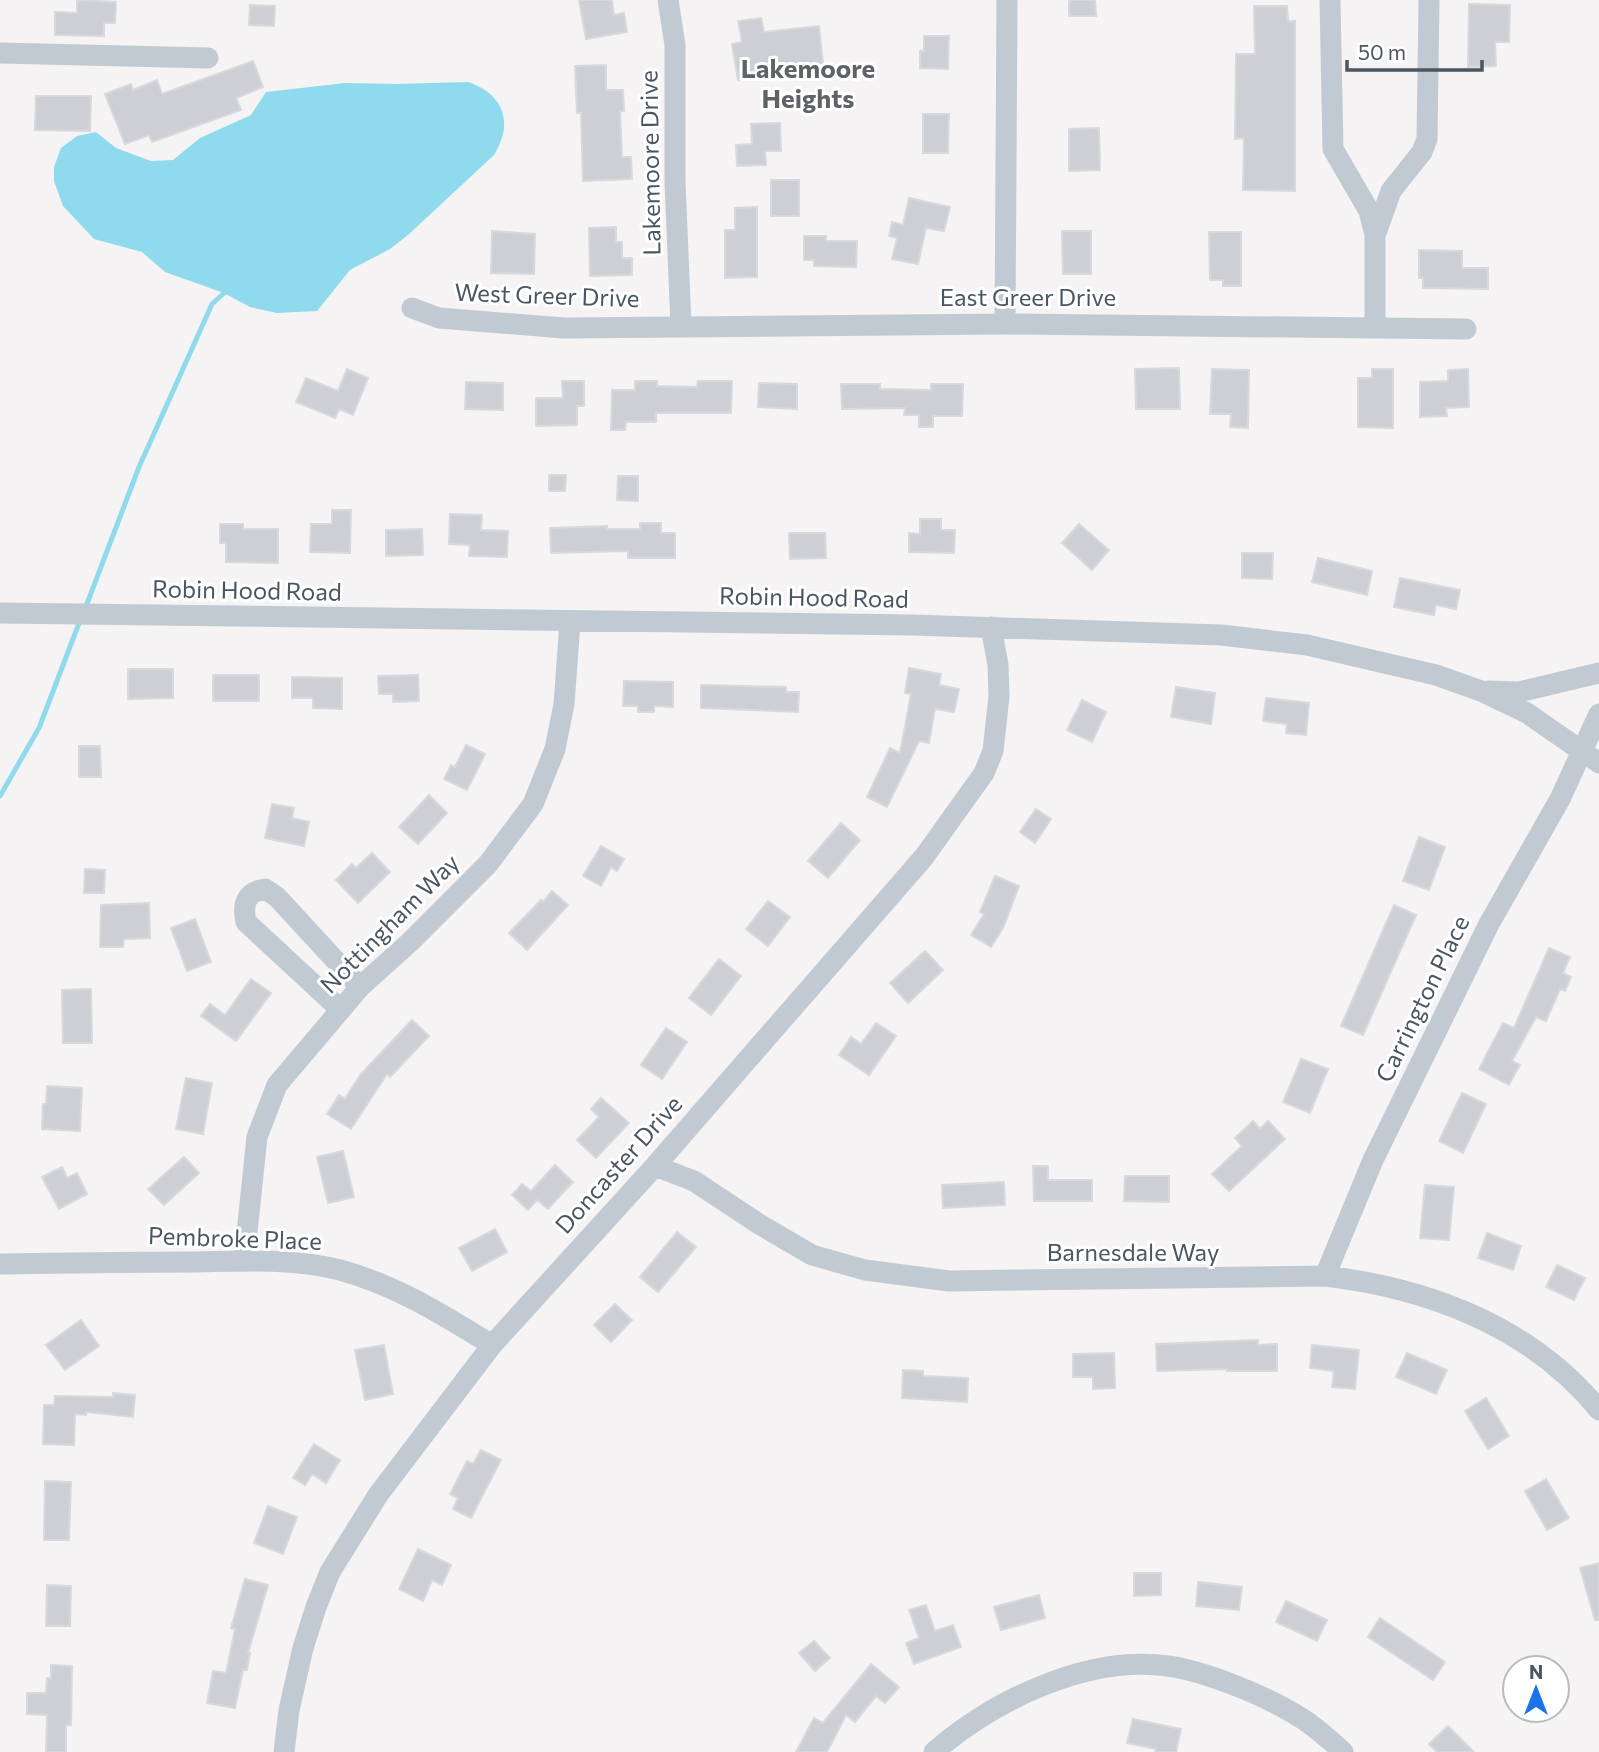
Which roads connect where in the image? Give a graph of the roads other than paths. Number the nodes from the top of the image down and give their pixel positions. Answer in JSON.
{"nodes":[{"id":1,"x":668,"y":0,"type":"edge"},
{"id":2,"x":1007,"y":0,"type":"edge"},
{"id":3,"x":1330,"y":0,"type":"edge"},
{"id":4,"x":1429,"y":0,"type":"edge"},
{"id":5,"x":0,"y":53,"type":"edge"},
{"id":6,"x":208,"y":58,"type":"dead end"},
{"id":7,"x":1375,"y":235,"type":"junction"},
{"id":8,"x":412,"y":308,"type":"dead end"},
{"id":9,"x":1005,"y":324,"type":"junction"},
{"id":10,"x":681,"y":326,"type":"junction"},
{"id":11,"x":1375,"y":327,"type":"junction"},
{"id":12,"x":1466,"y":329,"type":"dead end"},
{"id":13,"x":0,"y":613,"type":"edge"},
{"id":14,"x":570,"y":622,"type":"junction"},
{"id":15,"x":990,"y":627,"type":"junction"},
{"id":16,"x":1599,"y":673,"type":"edge"},
{"id":17,"x":1481,"y":691,"type":"junction"},
{"id":18,"x":1599,"y":714,"type":"edge"},
{"id":19,"x":1581,"y":751,"type":"junction"},
{"id":20,"x":1599,"y":763,"type":"edge"},
{"id":21,"x":360,"y":987,"type":"junction"},
{"id":22,"x":340,"y":1009,"type":"junction"},
{"id":23,"x":654,"y":1166,"type":"junction"},
{"id":24,"x":244,"y":1261,"type":"junction"},
{"id":25,"x":0,"y":1264,"type":"edge"},
{"id":26,"x":1325,"y":1276,"type":"junction"},
{"id":27,"x":492,"y":1345,"type":"junction"},
{"id":28,"x":1599,"y":1410,"type":"edge"},
{"id":29,"x":284,"y":1752,"type":"edge"},
{"id":30,"x":934,"y":1752,"type":"edge"},
{"id":31,"x":1343,"y":1752,"type":"edge"}],
"edges":[{"from":1,"to":10,"type":"street","name":"Lakemoore Drive"},
{"from":2,"to":9,"type":"street"},
{"from":3,"to":7,"type":"street"},
{"from":4,"to":7,"type":"street"},
{"from":5,"to":6,"type":"street"},
{"from":7,"to":11,"type":"street"},
{"from":8,"to":10,"type":"street","name":"West Greer Drive"},
{"from":9,"to":10,"type":"street","name":"East Greer Drive"},
{"from":9,"to":11,"type":"street","name":"East Greer Drive"},
{"from":11,"to":12,"type":"street","name":"East Greer Drive"},
{"from":13,"to":14,"type":"street","name":"Robin Hood Road"},
{"from":14,"to":15,"type":"street","name":"Robin Hood Road"},
{"from":14,"to":21,"type":"street","name":"Nottingham Way"},
{"from":15,"to":17,"type":"street","name":"Robin Hood Road"},
{"from":15,"to":23,"type":"street","name":"Doncaster Drive"},
{"from":16,"to":17,"type":"street"},
{"from":17,"to":19,"type":"street","name":"Robin Hood Road"},
{"from":18,"to":19,"type":"street","name":"Carrington Place"},
{"from":19,"to":20,"type":"street","name":"Robin Hood Road"},
{"from":19,"to":26,"type":"street","name":"Carrington Place"},
{"from":21,"to":22,"type":"street","name":"Nottingham Way"},
{"from":21,"to":22,"type":"street"},
{"from":22,"to":24,"type":"street","name":"Nottingham Way"},
{"from":23,"to":26,"type":"street","name":"Barnesdale Way"},
{"from":23,"to":27,"type":"street","name":"Doncaster Drive"},
{"from":24,"to":25,"type":"street","name":"Pembroke Place"},
{"from":24,"to":27,"type":"street","name":"Pembroke Place"},
{"from":26,"to":28,"type":"street","name":"Barnesdale Way"},
{"from":27,"to":29,"type":"street","name":"Doncaster Drive"},
{"from":30,"to":31,"type":"street"}]}
